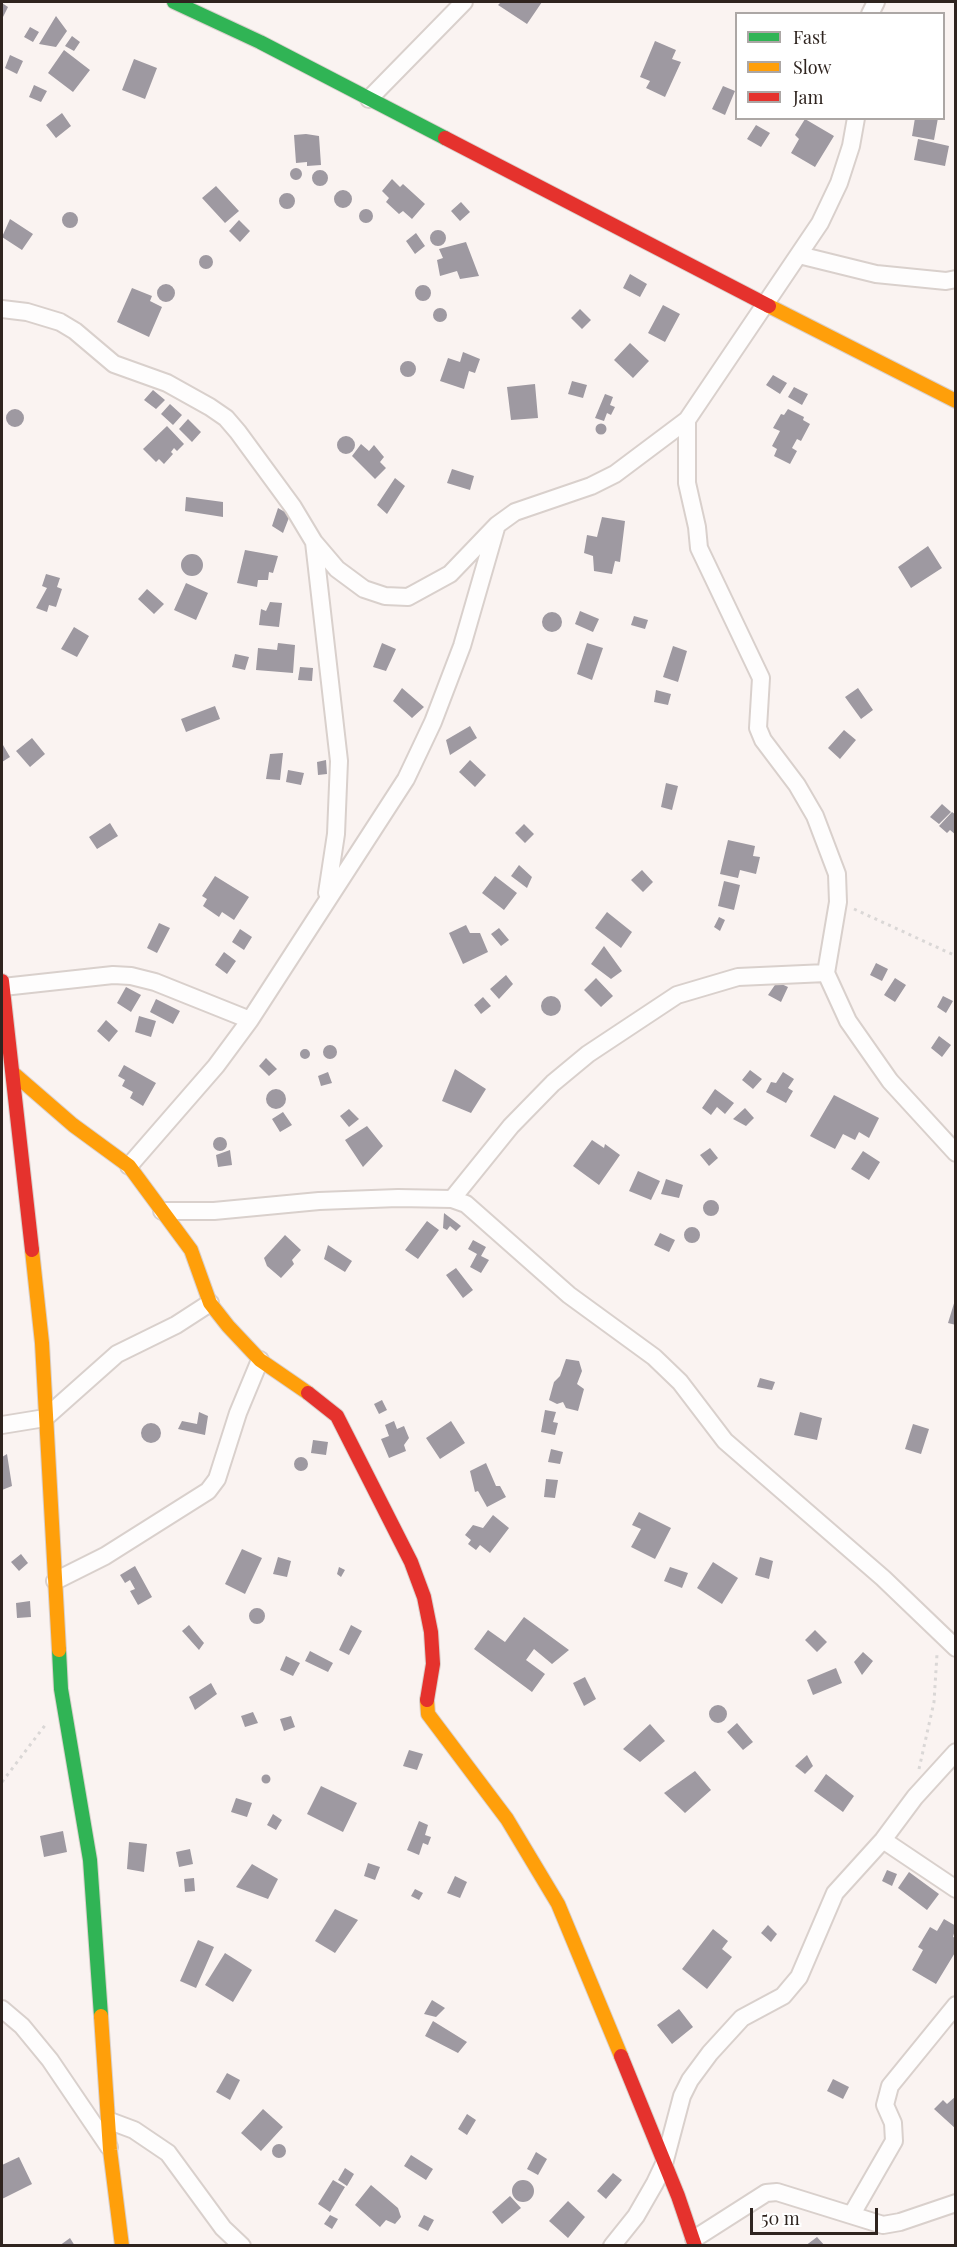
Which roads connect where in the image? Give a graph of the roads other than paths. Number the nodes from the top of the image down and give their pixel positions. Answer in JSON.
{"nodes":[{"id":1,"x":174,"y":2,"type":"edge"},
{"id":2,"x":464,"y":2,"type":"edge"},
{"id":3,"x":369,"y":99,"type":"junction"},
{"id":4,"x":856,"y":120,"type":"edge"},
{"id":5,"x":799,"y":255,"type":"junction"},
{"id":6,"x":956,"y":279,"type":"edge"},
{"id":7,"x":766,"y":303,"type":"junction"},
{"id":8,"x":2,"y":309,"type":"edge"},
{"id":9,"x":956,"y":401,"type":"edge"},
{"id":10,"x":687,"y":420,"type":"junction"},
{"id":11,"x":497,"y":525,"type":"junction"},
{"id":12,"x":314,"y":542,"type":"junction"},
{"id":13,"x":325,"y":903,"type":"junction"},
{"id":14,"x":826,"y":973,"type":"junction"},
{"id":15,"x":2,"y":984,"type":"edge"},
{"id":16,"x":250,"y":1020,"type":"junction"},
{"id":17,"x":14,"y":1073,"type":"junction"},
{"id":18,"x":19,"y":1129,"type":"junction"},
{"id":19,"x":2,"y":1132,"type":"edge"},
{"id":20,"x":956,"y":1154,"type":"edge"},
{"id":21,"x":129,"y":1166,"type":"junction"},
{"id":22,"x":452,"y":1199,"type":"junction"},
{"id":23,"x":162,"y":1211,"type":"junction"},
{"id":24,"x":210,"y":1303,"type":"junction"},
{"id":25,"x":260,"y":1360,"type":"junction"},
{"id":26,"x":45,"y":1418,"type":"junction"},
{"id":27,"x":2,"y":1425,"type":"edge"},
{"id":28,"x":55,"y":1581,"type":"junction"},
{"id":29,"x":956,"y":1648,"type":"edge"},
{"id":30,"x":956,"y":1752,"type":"edge"},
{"id":31,"x":883,"y":1840,"type":"junction"},
{"id":32,"x":956,"y":1889,"type":"edge"},
{"id":33,"x":956,"y":2005,"type":"edge"},
{"id":34,"x":2,"y":2009,"type":"edge"},
{"id":35,"x":110,"y":2121,"type":"junction"},
{"id":36,"x":110,"y":2150,"type":"junction"},
{"id":37,"x":664,"y":2164,"type":"junction"},
{"id":38,"x":956,"y":2203,"type":"edge"},
{"id":39,"x":852,"y":2214,"type":"junction"},
{"id":40,"x":694,"y":2242,"type":"edge"},
{"id":41,"x":122,"y":2246,"type":"edge"},
{"id":42,"x":242,"y":2246,"type":"edge"},
{"id":43,"x":612,"y":2246,"type":"edge"}],
"edges":[{"from":1,"to":3,"type":"street"},
{"from":2,"to":3,"type":"street"},
{"from":3,"to":7,"type":"street"},
{"from":4,"to":5,"type":"street"},
{"from":5,"to":6,"type":"street"},
{"from":5,"to":7,"type":"street"},
{"from":7,"to":9,"type":"street"},
{"from":7,"to":10,"type":"street"},
{"from":8,"to":12,"type":"street"},
{"from":10,"to":11,"type":"street"},
{"from":10,"to":14,"type":"street"},
{"from":11,"to":12,"type":"street"},
{"from":11,"to":13,"type":"street"},
{"from":12,"to":13,"type":"street"},
{"from":13,"to":16,"type":"street"},
{"from":14,"to":20,"type":"street"},
{"from":14,"to":22,"type":"street"},
{"from":15,"to":16,"type":"street"},
{"from":15,"to":17,"type":"street"},
{"from":16,"to":21,"type":"street"},
{"from":17,"to":18,"type":"street"},
{"from":17,"to":21,"type":"street"},
{"from":18,"to":19,"type":"street"},
{"from":18,"to":26,"type":"street"},
{"from":21,"to":23,"type":"street"},
{"from":22,"to":23,"type":"street"},
{"from":22,"to":29,"type":"street"},
{"from":23,"to":24,"type":"street"},
{"from":24,"to":25,"type":"street"},
{"from":24,"to":26,"type":"street"},
{"from":25,"to":28,"type":"street"},
{"from":25,"to":37,"type":"street"},
{"from":26,"to":27,"type":"street"},
{"from":26,"to":28,"type":"street"},
{"from":28,"to":35,"type":"street"},
{"from":30,"to":31,"type":"street"},
{"from":31,"to":32,"type":"street"},
{"from":31,"to":37,"type":"street"},
{"from":33,"to":39,"type":"street"},
{"from":34,"to":36,"type":"street"},
{"from":35,"to":36,"type":"street"},
{"from":35,"to":42,"type":"street"},
{"from":36,"to":41,"type":"street"},
{"from":37,"to":40,"type":"street"},
{"from":37,"to":43,"type":"street"},
{"from":38,"to":39,"type":"street"},
{"from":39,"to":40,"type":"street"}]}
